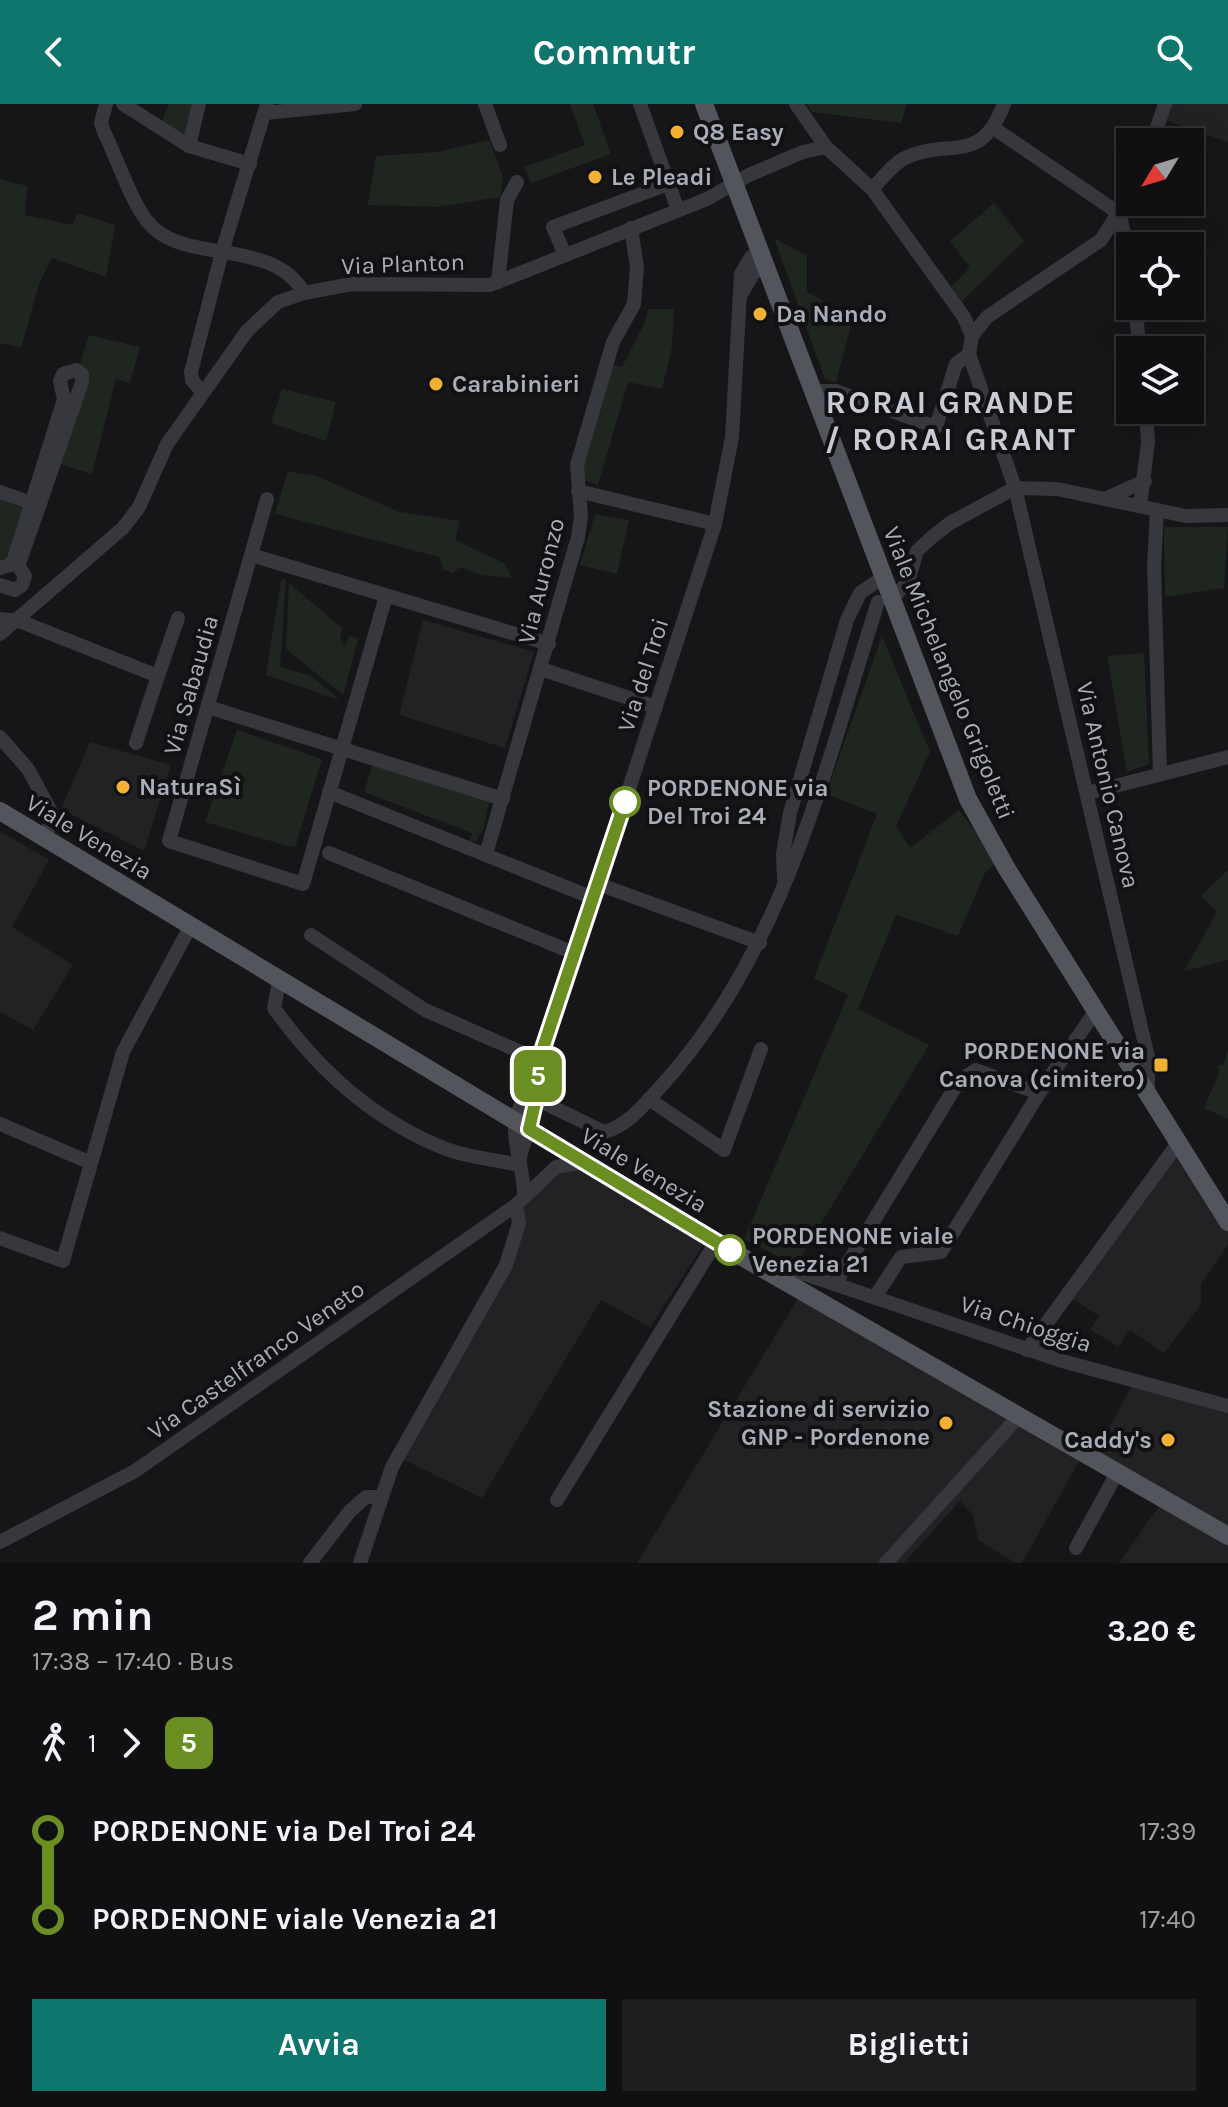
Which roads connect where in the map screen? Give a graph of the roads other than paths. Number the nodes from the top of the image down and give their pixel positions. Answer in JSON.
{"nodes":[{"id":1,"x":106,"y":104,"type":"edge"},
{"id":2,"x":123,"y":104,"type":"edge"},
{"id":3,"x":199,"y":104,"type":"edge"},
{"id":4,"x":355,"y":104,"type":"edge"},
{"id":5,"x":485,"y":104,"type":"edge"},
{"id":6,"x":640,"y":104,"type":"edge"},
{"id":7,"x":704,"y":104,"type":"edge"},
{"id":8,"x":796,"y":104,"type":"edge"},
{"id":9,"x":1004,"y":104,"type":"edge"},
{"id":10,"x":1165,"y":104,"type":"edge"},
{"id":11,"x":266,"y":108,"type":"edge"},
{"id":12,"x":1157,"y":128,"type":"edge"},
{"id":13,"x":995,"y":129,"type":"junction"},
{"id":14,"x":500,"y":145,"type":"dead end"},
{"id":15,"x":189,"y":146,"type":"junction"},
{"id":16,"x":826,"y":147,"type":"junction"},
{"id":17,"x":250,"y":164,"type":"junction"},
{"id":18,"x":517,"y":182,"type":"dead end"},
{"id":19,"x":668,"y":184,"type":"junction"},
{"id":20,"x":734,"y":184,"type":"junction"},
{"id":21,"x":872,"y":189,"type":"junction"},
{"id":22,"x":678,"y":210,"type":"junction"},
{"id":23,"x":1116,"y":211,"type":"edge"},
{"id":24,"x":1119,"y":216,"type":"edge"},
{"id":25,"x":631,"y":228,"type":"junction"},
{"id":26,"x":222,"y":252,"type":"junction"},
{"id":27,"x":565,"y":255,"type":"junction"},
{"id":28,"x":762,"y":259,"type":"junction"},
{"id":29,"x":498,"y":282,"type":"junction"},
{"id":30,"x":304,"y":293,"type":"junction"},
{"id":31,"x":972,"y":336,"type":"junction"},
{"id":32,"x":969,"y":354,"type":"junction"},
{"id":33,"x":812,"y":391,"type":"junction"},
{"id":34,"x":203,"y":393,"type":"junction"},
{"id":35,"x":1146,"y":424,"type":"edge"},
{"id":36,"x":1145,"y":481,"type":"junction"},
{"id":37,"x":1015,"y":488,"type":"junction"},
{"id":38,"x":578,"y":491,"type":"junction"},
{"id":39,"x":0,"y":492,"type":"edge"},
{"id":40,"x":267,"y":499,"type":"dead end"},
{"id":41,"x":1104,"y":499,"type":"junction"},
{"id":42,"x":32,"y":503,"type":"junction"},
{"id":43,"x":1140,"y":506,"type":"junction"},
{"id":44,"x":1157,"y":510,"type":"junction"},
{"id":45,"x":1228,"y":515,"type":"edge"},
{"id":46,"x":715,"y":524,"type":"junction"},
{"id":47,"x":251,"y":555,"type":"junction"},
{"id":48,"x":10,"y":565,"type":"edge"},
{"id":49,"x":882,"y":578,"type":"junction"},
{"id":50,"x":2,"y":591,"type":"edge"},
{"id":51,"x":897,"y":593,"type":"dead end"},
{"id":52,"x":386,"y":596,"type":"junction"},
{"id":53,"x":878,"y":602,"type":"dead end"},
{"id":54,"x":178,"y":618,"type":"dead end"},
{"id":55,"x":0,"y":619,"type":"edge"},
{"id":56,"x":19,"y":621,"type":"junction"},
{"id":57,"x":0,"y":634,"type":"edge"},
{"id":58,"x":549,"y":644,"type":"junction"},
{"id":59,"x":541,"y":669,"type":"junction"},
{"id":60,"x":158,"y":676,"type":"junction"},
{"id":61,"x":208,"y":707,"type":"junction"},
{"id":62,"x":656,"y":707,"type":"junction"},
{"id":63,"x":0,"y":737,"type":"edge"},
{"id":64,"x":136,"y":743,"type":"dead end"},
{"id":65,"x":342,"y":748,"type":"junction"},
{"id":66,"x":1228,"y":757,"type":"edge"},
{"id":67,"x":1160,"y":774,"type":"junction"},
{"id":68,"x":329,"y":792,"type":"junction"},
{"id":69,"x":1088,"y":793,"type":"junction"},
{"id":70,"x":503,"y":799,"type":"junction"},
{"id":71,"x":0,"y":811,"type":"edge"},
{"id":72,"x":45,"y":838,"type":"junction"},
{"id":73,"x":329,"y":853,"type":"dead end"},
{"id":74,"x":486,"y":854,"type":"junction"},
{"id":75,"x":784,"y":888,"type":"junction"},
{"id":76,"x":596,"y":891,"type":"junction"},
{"id":77,"x":190,"y":927,"type":"junction"},
{"id":78,"x":311,"y":935,"type":"dead end"},
{"id":79,"x":760,"y":943,"type":"junction"},
{"id":80,"x":574,"y":953,"type":"junction"},
{"id":81,"x":279,"y":982,"type":"junction"},
{"id":82,"x":1097,"y":1009,"type":"junction"},
{"id":83,"x":761,"y":1049,"type":"dead end"},
{"id":84,"x":539,"y":1060,"type":"junction"},
{"id":85,"x":1043,"y":1087,"type":"junction"},
{"id":86,"x":1148,"y":1093,"type":"junction"},
{"id":87,"x":536,"y":1099,"type":"junction"},
{"id":88,"x":649,"y":1099,"type":"junction"},
{"id":89,"x":0,"y":1124,"type":"edge"},
{"id":90,"x":522,"y":1125,"type":"junction"},
{"id":91,"x":1179,"y":1142,"type":"junction"},
{"id":92,"x":584,"y":1162,"type":"junction"},
{"id":93,"x":91,"y":1163,"type":"junction"},
{"id":94,"x":518,"y":1165,"type":"junction"},
{"id":95,"x":520,"y":1200,"type":"junction"},
{"id":96,"x":1228,"y":1222,"type":"edge"},
{"id":97,"x":0,"y":1238,"type":"edge"},
{"id":98,"x":716,"y":1242,"type":"junction"},
{"id":99,"x":766,"y":1271,"type":"junction"},
{"id":100,"x":835,"y":1284,"type":"junction"},
{"id":101,"x":875,"y":1297,"type":"junction"},
{"id":102,"x":1027,"y":1350,"type":"junction"},
{"id":103,"x":1228,"y":1406,"type":"edge"},
{"id":104,"x":1018,"y":1417,"type":"junction"},
{"id":105,"x":1117,"y":1473,"type":"junction"},
{"id":106,"x":380,"y":1497,"type":"junction"},
{"id":107,"x":557,"y":1500,"type":"dead end"},
{"id":108,"x":1228,"y":1536,"type":"edge"},
{"id":109,"x":0,"y":1542,"type":"edge"},
{"id":110,"x":1076,"y":1548,"type":"dead end"},
{"id":111,"x":310,"y":1563,"type":"edge"},
{"id":112,"x":360,"y":1563,"type":"edge"},
{"id":113,"x":886,"y":1563,"type":"edge"}],
"edges":[{"from":1,"to":26,"type":"street"},
{"from":2,"to":15,"type":"street"},
{"from":3,"to":15,"type":"street"},
{"from":4,"to":11,"type":"street"},
{"from":5,"to":14,"type":"street"},
{"from":6,"to":19,"type":"street"},
{"from":7,"to":20,"type":"main road","name":"Viale Michelangelo Grigoletti"},
{"from":8,"to":16,"type":"street"},
{"from":9,"to":13,"type":"street"},
{"from":10,"to":12,"type":"street"},
{"from":11,"to":17,"type":"street"},
{"from":13,"to":21,"type":"street"},
{"from":13,"to":23,"type":"street"},
{"from":15,"to":17,"type":"street"},
{"from":16,"to":20,"type":"street","name":"Via Planton"},
{"from":16,"to":21,"type":"street"},
{"from":17,"to":26,"type":"street"},
{"from":18,"to":29,"type":"street"},
{"from":19,"to":22,"type":"street"},
{"from":19,"to":27,"type":"street"},
{"from":20,"to":22,"type":"street","name":"Via Planton"},
{"from":20,"to":28,"type":"main road","name":"Viale Michelangelo Grigoletti"},
{"from":21,"to":31,"type":"street"},
{"from":22,"to":25,"type":"street","name":"Via Planton"},
{"from":24,"to":31,"type":"street"},
{"from":25,"to":27,"type":"street","name":"Via Planton"},
{"from":25,"to":38,"type":"street","name":"Via Auronzo"},
{"from":26,"to":30,"type":"street"},
{"from":26,"to":34,"type":"street"},
{"from":27,"to":29,"type":"street","name":"Via Planton"},
{"from":28,"to":33,"type":"main road","name":"Viale Michelangelo Grigoletti"},
{"from":28,"to":46,"type":"street","name":"Via del Troi"},
{"from":29,"to":30,"type":"street","name":"Via Planton"},
{"from":30,"to":34,"type":"street","name":"Via Planton"},
{"from":31,"to":32,"type":"street"},
{"from":32,"to":33,"type":"street"},
{"from":32,"to":37,"type":"street","name":"Via Antonio Canova"},
{"from":33,"to":49,"type":"main road","name":"Viale Michelangelo Grigoletti"},
{"from":34,"to":56,"type":"street","name":"Via Planton"},
{"from":35,"to":36,"type":"street"},
{"from":36,"to":41,"type":"street"},
{"from":36,"to":43,"type":"street"},
{"from":37,"to":41,"type":"street"},
{"from":37,"to":51,"type":"street"},
{"from":37,"to":69,"type":"street","name":"Via Antonio Canova"},
{"from":38,"to":46,"type":"street"},
{"from":38,"to":58,"type":"street","name":"Via Auronzo"},
{"from":39,"to":42,"type":"street"},
{"from":40,"to":47,"type":"street","name":"Via Sabaudia"},
{"from":41,"to":43,"type":"street"},
{"from":42,"to":48,"type":"street"},
{"from":42,"to":48,"type":"street"},
{"from":43,"to":44,"type":"street"},
{"from":44,"to":45,"type":"street"},
{"from":44,"to":67,"type":"street"},
{"from":46,"to":62,"type":"street","name":"Via del Troi"},
{"from":47,"to":52,"type":"street"},
{"from":47,"to":61,"type":"street","name":"Via Sabaudia"},
{"from":48,"to":50,"type":"street"},
{"from":49,"to":75,"type":"street"},
{"from":49,"to":82,"type":"main road","name":"Viale Michelangelo Grigoletti"},
{"from":52,"to":58,"type":"street"},
{"from":52,"to":65,"type":"street"},
{"from":53,"to":75,"type":"street"},
{"from":54,"to":60,"type":"street"},
{"from":55,"to":56,"type":"street"},
{"from":56,"to":57,"type":"street","name":"Via Planton"},
{"from":56,"to":60,"type":"street"},
{"from":58,"to":59,"type":"street","name":"Via Auronzo"},
{"from":59,"to":62,"type":"street","name":"Via Auronzo"},
{"from":59,"to":70,"type":"street","name":"Via Auronzo"},
{"from":60,"to":64,"type":"street"},
{"from":61,"to":65,"type":"street"},
{"from":61,"to":68,"type":"street","name":"Via Sabaudia"},
{"from":62,"to":76,"type":"street","name":"Via del Troi"},
{"from":63,"to":72,"type":"street"},
{"from":65,"to":68,"type":"street"},
{"from":65,"to":70,"type":"street"},
{"from":66,"to":67,"type":"street"},
{"from":67,"to":69,"type":"street"},
{"from":68,"to":74,"type":"street"},
{"from":69,"to":86,"type":"street","name":"Via Antonio Canova"},
{"from":70,"to":74,"type":"street","name":"Via Auronzo"},
{"from":71,"to":72,"type":"main road","name":"Viale Venezia"},
{"from":72,"to":77,"type":"main road","name":"Viale Venezia"},
{"from":73,"to":80,"type":"street"},
{"from":74,"to":76,"type":"street"},
{"from":75,"to":79,"type":"street"},
{"from":76,"to":79,"type":"street"},
{"from":76,"to":80,"type":"street","name":"Via del Troi"},
{"from":77,"to":81,"type":"main road","name":"Viale Venezia"},
{"from":77,"to":93,"type":"street"},
{"from":78,"to":84,"type":"street"},
{"from":79,"to":88,"type":"street"},
{"from":80,"to":84,"type":"street","name":"Via del Troi"},
{"from":81,"to":90,"type":"main road","name":"Viale Venezia"},
{"from":81,"to":94,"type":"street"},
{"from":82,"to":85,"type":"street"},
{"from":82,"to":86,"type":"main road","name":"Viale Michelangelo Grigoletti"},
{"from":83,"to":88,"type":"street"},
{"from":84,"to":87,"type":"street","name":"Via del Troi"},
{"from":84,"to":90,"type":"street","name":"Via del Troi"},
{"from":85,"to":100,"type":"street"},
{"from":85,"to":101,"type":"street"},
{"from":86,"to":91,"type":"main road","name":"Viale Michelangelo Grigoletti"},
{"from":87,"to":88,"type":"street"},
{"from":87,"to":90,"type":"street","name":"Via del Troi"},
{"from":89,"to":93,"type":"street"},
{"from":90,"to":92,"type":"main road","name":"Viale Venezia"},
{"from":90,"to":94,"type":"street"},
{"from":91,"to":96,"type":"main road","name":"Viale Michelangelo Grigoletti"},
{"from":91,"to":102,"type":"street"},
{"from":92,"to":95,"type":"street","name":"Via Castelfranco Veneto"},
{"from":92,"to":98,"type":"main road","name":"Viale Venezia"},
{"from":93,"to":97,"type":"street"},
{"from":94,"to":95,"type":"street"},
{"from":95,"to":106,"type":"street"},
{"from":95,"to":109,"type":"street","name":"Via Castelfranco Veneto"},
{"from":98,"to":99,"type":"main road","name":"Viale Venezia"},
{"from":98,"to":107,"type":"street"},
{"from":99,"to":100,"type":"street","name":"Via Chioggia"},
{"from":99,"to":104,"type":"main road","name":"Viale Venezia"},
{"from":100,"to":101,"type":"street","name":"Via Chioggia"},
{"from":101,"to":102,"type":"street","name":"Via Chioggia"},
{"from":102,"to":103,"type":"street","name":"Via Chioggia"},
{"from":104,"to":105,"type":"main road","name":"Viale Venezia"},
{"from":104,"to":113,"type":"street"},
{"from":105,"to":108,"type":"main road","name":"Viale Venezia"},
{"from":105,"to":110,"type":"street"},
{"from":106,"to":111,"type":"street"},
{"from":106,"to":112,"type":"street"}]}
